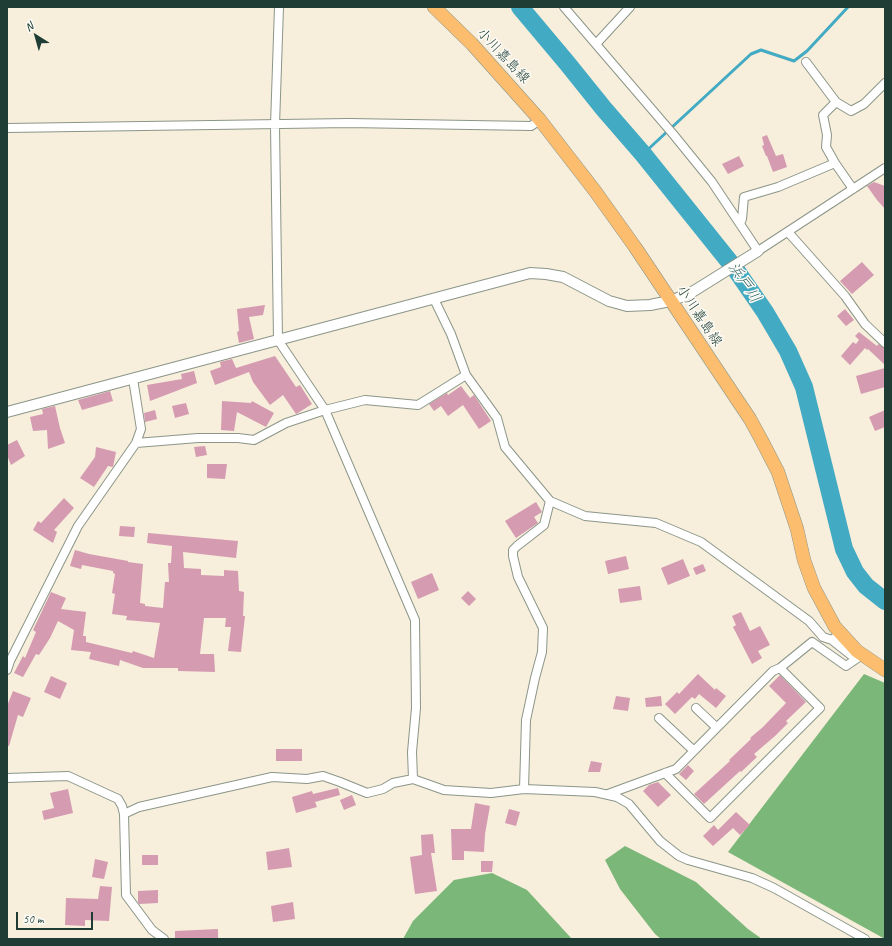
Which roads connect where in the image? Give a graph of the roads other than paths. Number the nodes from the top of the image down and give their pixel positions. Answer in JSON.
{"nodes":[{"id":1,"x":280,"y":7,"type":"edge"},
{"id":2,"x":434,"y":7,"type":"edge"},
{"id":3,"x":564,"y":7,"type":"edge"},
{"id":4,"x":630,"y":7,"type":"edge"},
{"id":5,"x":596,"y":44,"type":"junction"},
{"id":6,"x":806,"y":62,"type":"dead end"},
{"id":7,"x":885,"y":83,"type":"edge"},
{"id":8,"x":836,"y":102,"type":"junction"},
{"id":9,"x":540,"y":120,"type":"junction"},
{"id":10,"x":275,"y":125,"type":"junction"},
{"id":11,"x":7,"y":128,"type":"edge"},
{"id":12,"x":835,"y":163,"type":"junction"},
{"id":13,"x":884,"y":171,"type":"edge"},
{"id":14,"x":852,"y":189,"type":"junction"},
{"id":15,"x":740,"y":224,"type":"junction"},
{"id":16,"x":788,"y":232,"type":"junction"},
{"id":17,"x":755,"y":253,"type":"junction"},
{"id":18,"x":434,"y":299,"type":"junction"},
{"id":19,"x":670,"y":301,"type":"junction"},
{"id":20,"x":278,"y":340,"type":"junction"},
{"id":21,"x":885,"y":343,"type":"edge"},
{"id":22,"x":466,"y":375,"type":"junction"},
{"id":23,"x":133,"y":379,"type":"junction"},
{"id":24,"x":325,"y":410,"type":"junction"},
{"id":25,"x":7,"y":412,"type":"edge"},
{"id":26,"x":136,"y":443,"type":"junction"},
{"id":27,"x":550,"y":500,"type":"junction"},
{"id":28,"x":836,"y":637,"type":"junction"},
{"id":29,"x":859,"y":657,"type":"junction"},
{"id":30,"x":780,"y":668,"type":"junction"},
{"id":31,"x":7,"y":670,"type":"edge"},
{"id":32,"x":885,"y":670,"type":"edge"},
{"id":33,"x":696,"y":708,"type":"dead end"},
{"id":34,"x":659,"y":718,"type":"dead end"},
{"id":35,"x":716,"y":727,"type":"junction"},
{"id":36,"x":693,"y":750,"type":"junction"},
{"id":37,"x":665,"y":773,"type":"junction"},
{"id":38,"x":7,"y":778,"type":"edge"},
{"id":39,"x":413,"y":780,"type":"junction"},
{"id":40,"x":524,"y":789,"type":"junction"},
{"id":41,"x":607,"y":795,"type":"junction"},
{"id":42,"x":124,"y":814,"type":"junction"},
{"id":43,"x":164,"y":939,"type":"edge"},
{"id":44,"x":864,"y":939,"type":"edge"}],
"edges":[{"from":1,"to":10,"type":"street"},
{"from":2,"to":9,"type":"main road","name":"小川嘉島線"},
{"from":3,"to":5,"type":"street"},
{"from":4,"to":5,"type":"street"},
{"from":5,"to":15,"type":"street"},
{"from":6,"to":8,"type":"street"},
{"from":7,"to":8,"type":"street"},
{"from":8,"to":12,"type":"street"},
{"from":9,"to":10,"type":"street"},
{"from":9,"to":19,"type":"main road","name":"小川嘉島線"},
{"from":10,"to":11,"type":"street"},
{"from":10,"to":20,"type":"street"},
{"from":12,"to":14,"type":"street"},
{"from":12,"to":15,"type":"street"},
{"from":13,"to":14,"type":"street"},
{"from":14,"to":16,"type":"street"},
{"from":15,"to":17,"type":"street"},
{"from":16,"to":17,"type":"street"},
{"from":16,"to":21,"type":"street"},
{"from":17,"to":19,"type":"street"},
{"from":18,"to":19,"type":"street"},
{"from":18,"to":20,"type":"street"},
{"from":18,"to":22,"type":"street"},
{"from":19,"to":28,"type":"main road","name":"小川嘉島線"},
{"from":20,"to":23,"type":"street"},
{"from":20,"to":24,"type":"street"},
{"from":22,"to":24,"type":"street"},
{"from":22,"to":27,"type":"street"},
{"from":23,"to":25,"type":"street"},
{"from":23,"to":26,"type":"street"},
{"from":24,"to":26,"type":"street"},
{"from":24,"to":39,"type":"street"},
{"from":26,"to":31,"type":"street"},
{"from":27,"to":28,"type":"street"},
{"from":27,"to":40,"type":"street"},
{"from":28,"to":29,"type":"main road","name":"小川嘉島線"},
{"from":29,"to":30,"type":"street"},
{"from":29,"to":32,"type":"main road","name":"小川嘉島線"},
{"from":30,"to":35,"type":"street"},
{"from":30,"to":37,"type":"street"},
{"from":33,"to":35,"type":"street"},
{"from":34,"to":36,"type":"street"},
{"from":35,"to":36,"type":"street"},
{"from":36,"to":37,"type":"street"},
{"from":37,"to":41,"type":"street"},
{"from":38,"to":42,"type":"street"},
{"from":39,"to":40,"type":"street"},
{"from":39,"to":42,"type":"street"},
{"from":40,"to":41,"type":"street"},
{"from":41,"to":44,"type":"street"},
{"from":42,"to":43,"type":"street"}]}
